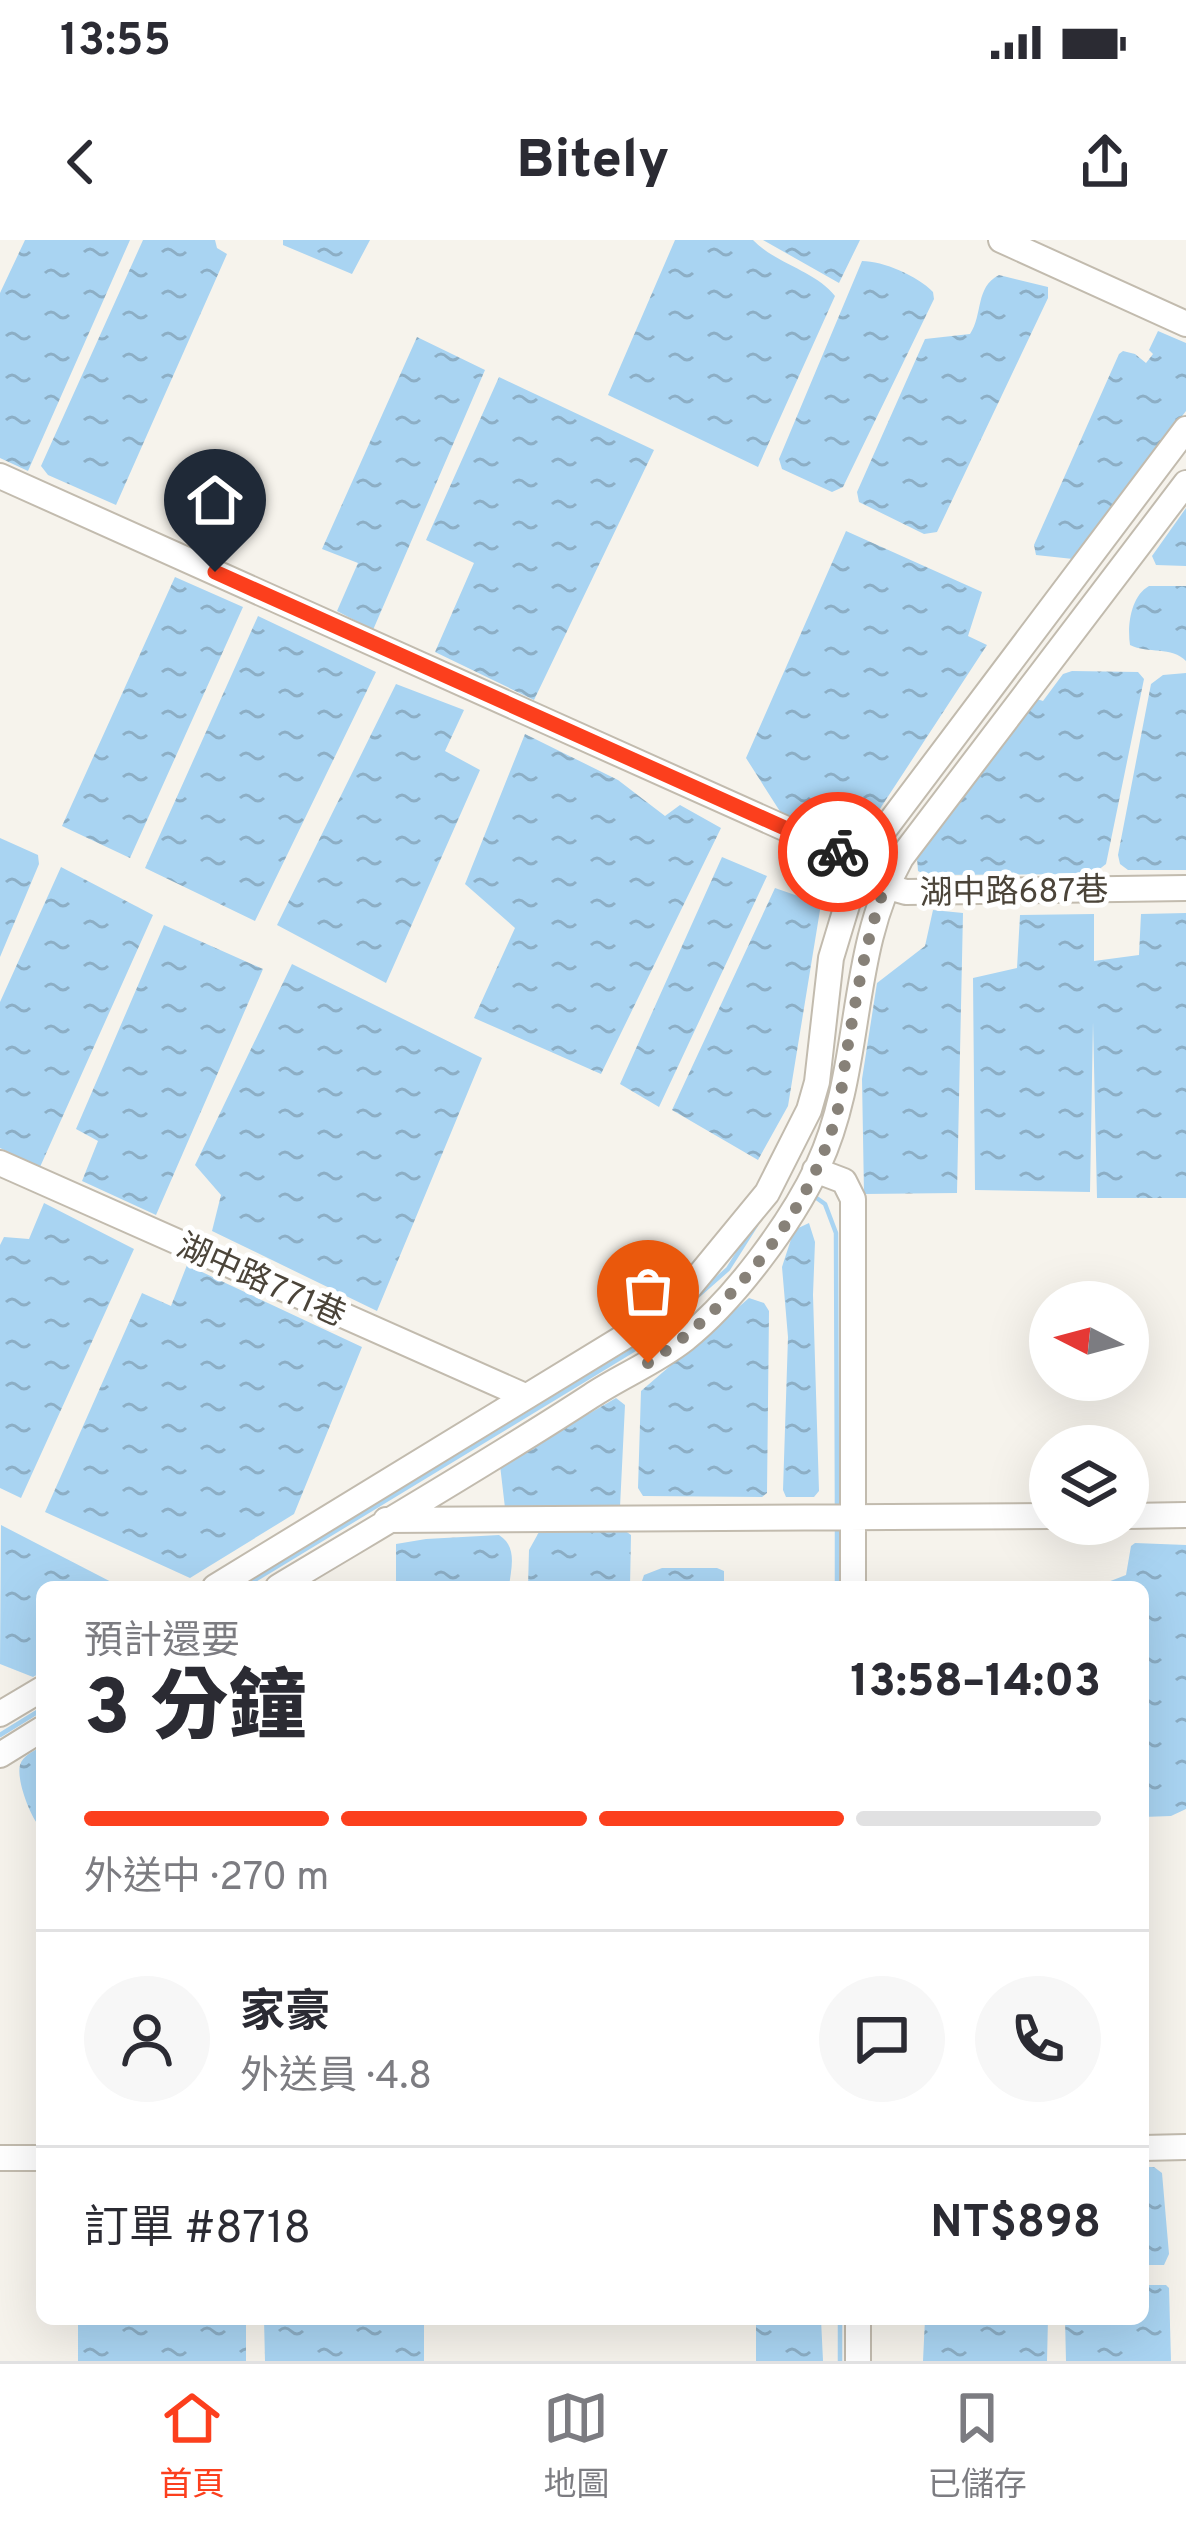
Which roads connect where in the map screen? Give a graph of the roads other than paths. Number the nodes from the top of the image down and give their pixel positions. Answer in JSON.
{"nodes":[{"id":1,"x":1001,"y":240,"type":"edge"},
{"id":2,"x":1186,"y":324,"type":"edge"},
{"id":3,"x":1186,"y":429,"type":"edge"},
{"id":4,"x":0,"y":476,"type":"edge"},
{"id":5,"x":1186,"y":483,"type":"edge"},
{"id":6,"x":860,"y":862,"type":"junction"},
{"id":7,"x":885,"y":886,"type":"junction"},
{"id":8,"x":1186,"y":888,"type":"edge"},
{"id":9,"x":0,"y":1163,"type":"edge"},
{"id":10,"x":815,"y":1170,"type":"junction"},
{"id":11,"x":525,"y":1396,"type":"junction"},
{"id":12,"x":1186,"y":1515,"type":"edge"},
{"id":13,"x":1029,"y":1516,"type":"edge"},
{"id":14,"x":1149,"y":1516,"type":"edge"},
{"id":15,"x":852,"y":1518,"type":"junction"},
{"id":16,"x":386,"y":1520,"type":"junction"},
{"id":17,"x":225,"y":1581,"type":"edge"},
{"id":18,"x":288,"y":1581,"type":"edge"},
{"id":19,"x":853,"y":1581,"type":"edge"},
{"id":20,"x":36,"y":1693,"type":"edge"},
{"id":21,"x":0,"y":1714,"type":"edge"},
{"id":22,"x":36,"y":1733,"type":"edge"},
{"id":23,"x":0,"y":1755,"type":"edge"},
{"id":24,"x":1186,"y":2147,"type":"edge"},
{"id":25,"x":1149,"y":2148,"type":"edge"},
{"id":26,"x":0,"y":2158,"type":"edge"},
{"id":27,"x":36,"y":2158,"type":"edge"},
{"id":28,"x":858,"y":2325,"type":"edge"},
{"id":29,"x":858,"y":2361,"type":"edge"}],
"edges":[{"from":1,"to":2,"type":"street"},
{"from":3,"to":6,"type":"street"},
{"from":4,"to":6,"type":"street","name":"湖中路687巷"},
{"from":5,"to":7,"type":"street"},
{"from":6,"to":7,"type":"street","name":"湖中路687巷"},
{"from":6,"to":11,"type":"street"},
{"from":7,"to":8,"type":"street","name":"湖中路687巷"},
{"from":7,"to":10,"type":"street"},
{"from":9,"to":11,"type":"street","name":"湖中路771巷"},
{"from":10,"to":15,"type":"street"},
{"from":10,"to":16,"type":"street"},
{"from":11,"to":17,"type":"street"},
{"from":12,"to":14,"type":"street"},
{"from":13,"to":15,"type":"street"},
{"from":15,"to":16,"type":"street"},
{"from":15,"to":19,"type":"street"},
{"from":16,"to":18,"type":"street"},
{"from":20,"to":21,"type":"street"},
{"from":22,"to":23,"type":"street"},
{"from":24,"to":25,"type":"street"},
{"from":26,"to":27,"type":"street"},
{"from":28,"to":29,"type":"street"}]}
